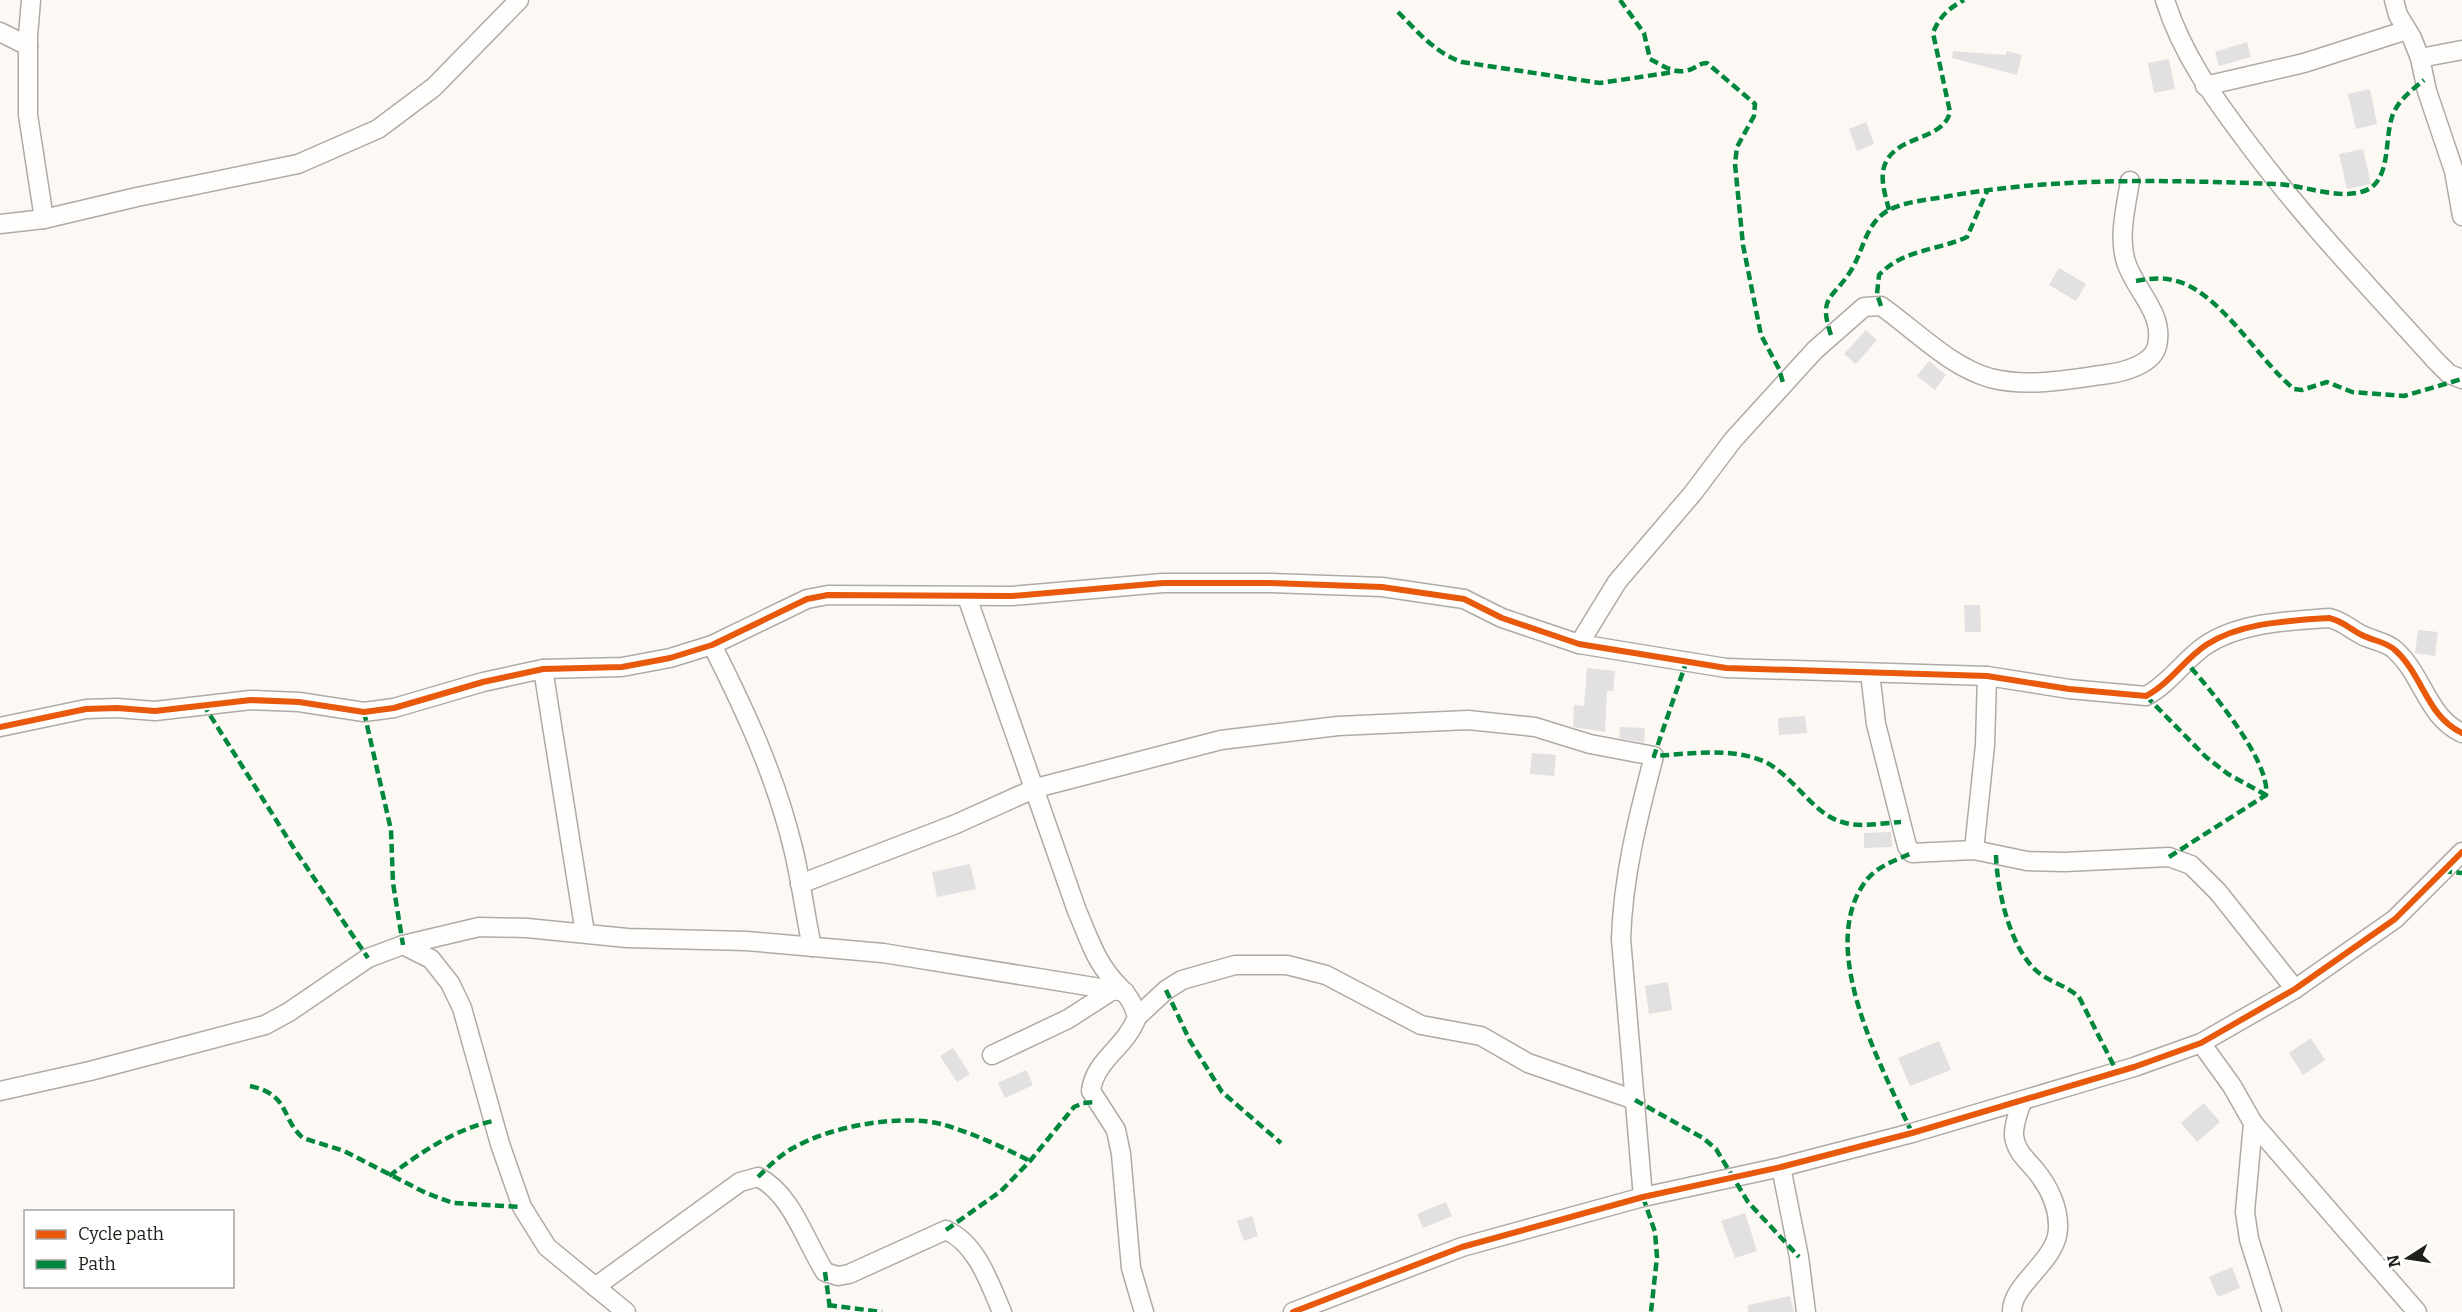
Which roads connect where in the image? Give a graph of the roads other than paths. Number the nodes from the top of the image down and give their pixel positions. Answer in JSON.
{"nodes":[{"id":1,"x":32,"y":0,"type":"edge"},
{"id":2,"x":519,"y":0,"type":"edge"},
{"id":3,"x":2165,"y":0,"type":"edge"},
{"id":4,"x":2394,"y":0,"type":"edge"},
{"id":5,"x":2407,"y":30,"type":"junction"},
{"id":6,"x":0,"y":32,"type":"edge"},
{"id":7,"x":28,"y":46,"type":"junction"},
{"id":8,"x":2462,"y":50,"type":"edge"},
{"id":9,"x":2420,"y":58,"type":"junction"},
{"id":10,"x":2205,"y":86,"type":"junction"},
{"id":11,"x":2130,"y":181,"type":"dead end"},
{"id":12,"x":2462,"y":216,"type":"edge"},
{"id":13,"x":44,"y":219,"type":"junction"},
{"id":14,"x":0,"y":224,"type":"edge"},
{"id":15,"x":2462,"y":379,"type":"edge"},
{"id":16,"x":967,"y":597,"type":"junction"},
{"id":17,"x":1579,"y":644,"type":"junction"},
{"id":18,"x":712,"y":645,"type":"junction"},
{"id":19,"x":543,"y":669,"type":"junction"},
{"id":20,"x":1870,"y":673,"type":"junction"},
{"id":21,"x":1987,"y":676,"type":"junction"},
{"id":22,"x":0,"y":727,"type":"edge"},
{"id":23,"x":2462,"y":733,"type":"edge"},
{"id":24,"x":1036,"y":789,"type":"junction"},
{"id":25,"x":1974,"y":850,"type":"junction"},
{"id":26,"x":2462,"y":852,"type":"edge"},
{"id":27,"x":800,"y":884,"type":"junction"},
{"id":28,"x":585,"y":933,"type":"junction"},
{"id":29,"x":403,"y":945,"type":"junction"},
{"id":30,"x":812,"y":947,"type":"junction"},
{"id":31,"x":2295,"y":989,"type":"junction"},
{"id":32,"x":1119,"y":991,"type":"junction"},
{"id":33,"x":1137,"y":1017,"type":"junction"},
{"id":34,"x":2201,"y":1043,"type":"junction"},
{"id":35,"x":992,"y":1055,"type":"dead end"},
{"id":36,"x":0,"y":1091,"type":"edge"},
{"id":37,"x":1635,"y":1100,"type":"junction"},
{"id":38,"x":2022,"y":1101,"type":"junction"},
{"id":39,"x":2253,"y":1123,"type":"junction"},
{"id":40,"x":1782,"y":1167,"type":"junction"},
{"id":41,"x":1643,"y":1197,"type":"junction"},
{"id":42,"x":595,"y":1287,"type":"junction"},
{"id":43,"x":626,"y":1312,"type":"edge"},
{"id":44,"x":1002,"y":1312,"type":"edge"},
{"id":45,"x":1144,"y":1312,"type":"edge"},
{"id":46,"x":1293,"y":1312,"type":"edge"},
{"id":47,"x":1806,"y":1312,"type":"edge"},
{"id":48,"x":2012,"y":1312,"type":"edge"},
{"id":49,"x":2272,"y":1312,"type":"edge"},
{"id":50,"x":2416,"y":1312,"type":"edge"}],
"edges":[{"from":1,"to":7,"type":"street"},
{"from":2,"to":13,"type":"street"},
{"from":3,"to":10,"type":"street"},
{"from":4,"to":5,"type":"street"},
{"from":5,"to":9,"type":"street"},
{"from":5,"to":10,"type":"street"},
{"from":6,"to":7,"type":"street"},
{"from":7,"to":13,"type":"street"},
{"from":8,"to":9,"type":"street"},
{"from":9,"to":12,"type":"street"},
{"from":10,"to":15,"type":"street"},
{"from":11,"to":17,"type":"street"},
{"from":13,"to":14,"type":"street"},
{"from":16,"to":17,"type":"street"},
{"from":16,"to":18,"type":"street"},
{"from":16,"to":24,"type":"street"},
{"from":17,"to":20,"type":"street"},
{"from":18,"to":19,"type":"street"},
{"from":18,"to":27,"type":"street"},
{"from":19,"to":22,"type":"street"},
{"from":19,"to":28,"type":"street"},
{"from":20,"to":21,"type":"street"},
{"from":20,"to":25,"type":"street"},
{"from":21,"to":23,"type":"street"},
{"from":21,"to":25,"type":"street"},
{"from":24,"to":27,"type":"street"},
{"from":24,"to":32,"type":"street"},
{"from":24,"to":37,"type":"street"},
{"from":25,"to":31,"type":"street"},
{"from":26,"to":31,"type":"street"},
{"from":27,"to":30,"type":"street"},
{"from":28,"to":29,"type":"street"},
{"from":28,"to":30,"type":"street"},
{"from":29,"to":36,"type":"street"},
{"from":29,"to":42,"type":"street"},
{"from":30,"to":32,"type":"street"},
{"from":31,"to":34,"type":"street"},
{"from":32,"to":33,"type":"street"},
{"from":32,"to":35,"type":"street"},
{"from":33,"to":37,"type":"street"},
{"from":33,"to":45,"type":"street"},
{"from":34,"to":38,"type":"street"},
{"from":34,"to":39,"type":"street"},
{"from":37,"to":41,"type":"street"},
{"from":38,"to":40,"type":"street"},
{"from":38,"to":48,"type":"street"},
{"from":39,"to":49,"type":"street"},
{"from":39,"to":50,"type":"street"},
{"from":40,"to":41,"type":"street"},
{"from":40,"to":47,"type":"street"},
{"from":41,"to":46,"type":"street"},
{"from":42,"to":43,"type":"street"},
{"from":42,"to":44,"type":"street"}]}
